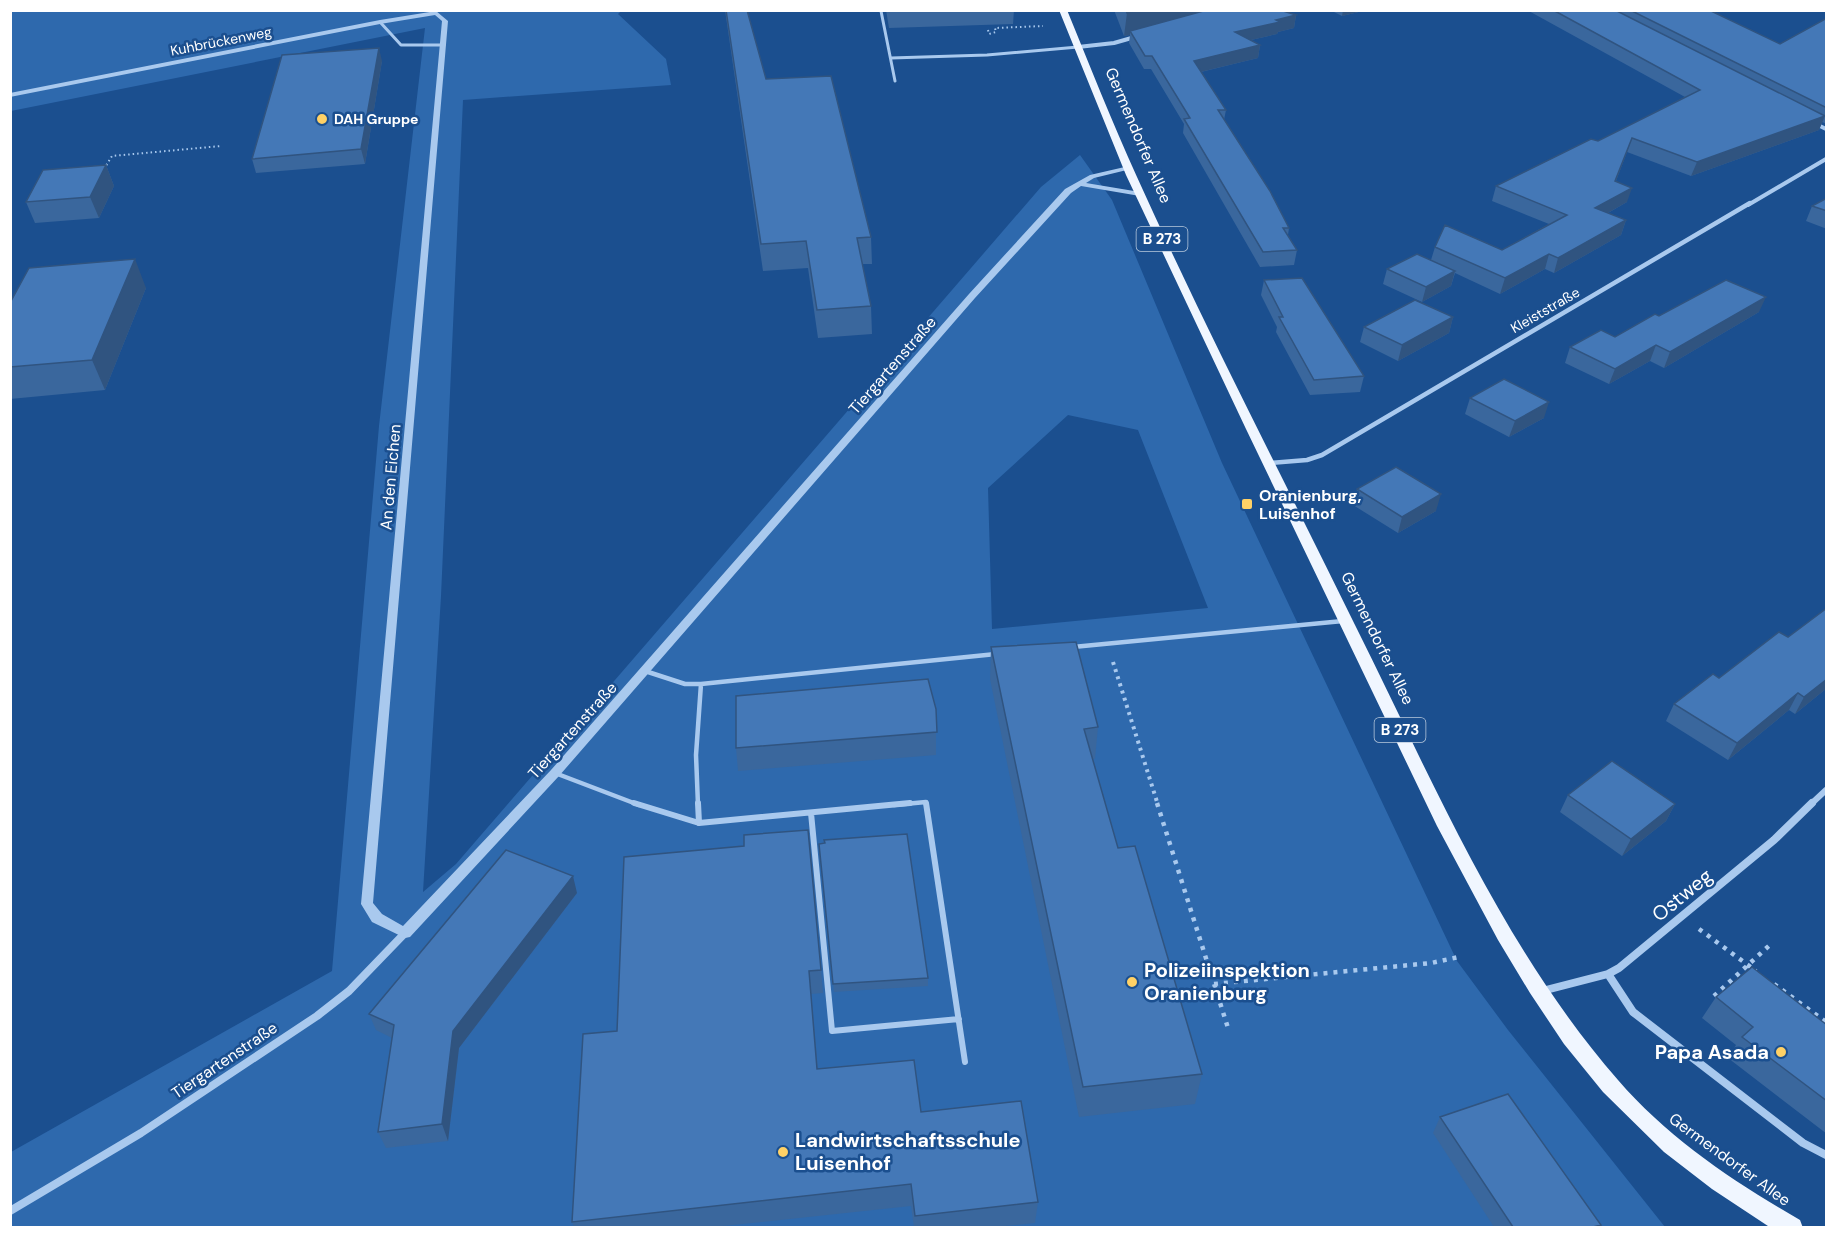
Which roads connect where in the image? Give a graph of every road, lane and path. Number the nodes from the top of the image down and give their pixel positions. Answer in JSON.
{"nodes":[{"id":1,"x":1063,"y":10,"type":"edge"},
{"id":2,"x":881,"y":11,"type":"edge"},
{"id":3,"x":438,"y":12,"type":"edge"},
{"id":4,"x":380,"y":22,"type":"junction"},
{"id":5,"x":1043,"y":26,"type":"dead end"},
{"id":6,"x":988,"y":30,"type":"dead end"},
{"id":7,"x":1137,"y":37,"type":"edge"},
{"id":8,"x":444,"y":45,"type":"junction"},
{"id":9,"x":1078,"y":47,"type":"junction"},
{"id":10,"x":891,"y":58,"type":"junction"},
{"id":11,"x":895,"y":81,"type":"dead end"},
{"id":12,"x":10,"y":96,"type":"edge"},
{"id":13,"x":1805,"y":118,"type":"edge"},
{"id":14,"x":1827,"y":129,"type":"edge"},
{"id":15,"x":221,"y":146,"type":"dead end"},
{"id":16,"x":1827,"y":159,"type":"edge"},
{"id":17,"x":1129,"y":168,"type":"junction"},
{"id":18,"x":102,"y":173,"type":"edge"},
{"id":19,"x":1081,"y":184,"type":"junction"},
{"id":20,"x":1140,"y":194,"type":"junction"},
{"id":21,"x":1270,"y":463,"type":"junction"},
{"id":22,"x":1346,"y":621,"type":"junction"},
{"id":23,"x":1107,"y":644,"type":"junction"},
{"id":24,"x":1065,"y":648,"type":"edge"},
{"id":25,"x":1006,"y":653,"type":"edge"},
{"id":26,"x":645,"y":671,"type":"junction"},
{"id":27,"x":701,"y":684,"type":"junction"},
{"id":28,"x":555,"y":773,"type":"junction"},
{"id":29,"x":1827,"y":790,"type":"edge"},
{"id":30,"x":811,"y":813,"type":"junction"},
{"id":31,"x":699,"y":823,"type":"junction"},
{"id":32,"x":1682,"y":916,"type":"junction"},
{"id":33,"x":405,"y":933,"type":"junction"},
{"id":34,"x":1772,"y":943,"type":"dead end"},
{"id":35,"x":1459,"y":957,"type":"dead end"},
{"id":36,"x":1748,"y":965,"type":"junction"},
{"id":37,"x":1608,"y":974,"type":"junction"},
{"id":38,"x":1214,"y":984,"type":"junction"},
{"id":39,"x":1539,"y":992,"type":"junction"},
{"id":40,"x":1714,"y":996,"type":"edge"},
{"id":41,"x":959,"y":1019,"type":"junction"},
{"id":42,"x":1827,"y":1022,"type":"edge"},
{"id":43,"x":1228,"y":1028,"type":"dead end"},
{"id":44,"x":965,"y":1062,"type":"dead end"},
{"id":45,"x":1827,"y":1155,"type":"edge"},
{"id":46,"x":10,"y":1211,"type":"edge"},
{"id":47,"x":1792,"y":1227,"type":"edge"}],
"edges":[{"from":1,"to":9,"type":"main road","name":"Germendorfer Allee","number":"B 273"},
{"from":2,"to":10,"type":"lane"},
{"from":3,"to":4,"type":"street","name":"Kuhbrückenweg"},
{"from":3,"to":8,"type":"street","name":"An den Eichen"},
{"from":4,"to":8,"type":"lane"},
{"from":4,"to":12,"type":"street","name":"Kuhbrückenweg"},
{"from":5,"to":6,"type":"path"},
{"from":7,"to":9,"type":"street"},
{"from":8,"to":33,"type":"street","name":"An den Eichen"},
{"from":9,"to":10,"type":"lane"},
{"from":9,"to":17,"type":"main road","name":"Germendorfer Allee","number":"B 273"},
{"from":10,"to":11,"type":"lane"},
{"from":13,"to":14,"type":"street"},
{"from":15,"to":18,"type":"path"},
{"from":16,"to":21,"type":"street","name":"Kleiststraße"},
{"from":17,"to":19,"type":"street","name":"Tiergartenstraße"},
{"from":17,"to":20,"type":"main road","name":"Germendorfer Allee","number":"B 273"},
{"from":19,"to":20,"type":"street"},
{"from":19,"to":26,"type":"street","name":"Tiergartenstraße"},
{"from":20,"to":21,"type":"main road","name":"Germendorfer Allee","number":"B 273"},
{"from":21,"to":22,"type":"main road","name":"Germendorfer Allee","number":"B 273"},
{"from":22,"to":23,"type":"lane"},
{"from":22,"to":39,"type":"main road","name":"Germendorfer Allee","number":"B 273"},
{"from":23,"to":24,"type":"lane"},
{"from":23,"to":38,"type":"path"},
{"from":25,"to":27,"type":"lane"},
{"from":26,"to":27,"type":"lane"},
{"from":26,"to":28,"type":"street","name":"Tiergartenstraße"},
{"from":27,"to":31,"type":"lane"},
{"from":28,"to":31,"type":"lane"},
{"from":28,"to":33,"type":"street","name":"Tiergartenstraße"},
{"from":29,"to":32,"type":"street","name":"Ostweg"},
{"from":30,"to":31,"type":"lane"},
{"from":30,"to":41,"type":"lane"},
{"from":30,"to":41,"type":"lane"},
{"from":32,"to":36,"type":"path"},
{"from":32,"to":37,"type":"street","name":"Ostweg"},
{"from":33,"to":46,"type":"street","name":"Tiergartenstraße"},
{"from":34,"to":36,"type":"path"},
{"from":35,"to":38,"type":"path"},
{"from":36,"to":40,"type":"path"},
{"from":36,"to":42,"type":"path"},
{"from":37,"to":39,"type":"street","name":"Ostweg"},
{"from":37,"to":45,"type":"street"},
{"from":38,"to":43,"type":"path"},
{"from":39,"to":47,"type":"main road","name":"Germendorfer Allee","number":"B 273"},
{"from":41,"to":44,"type":"lane"}]}
